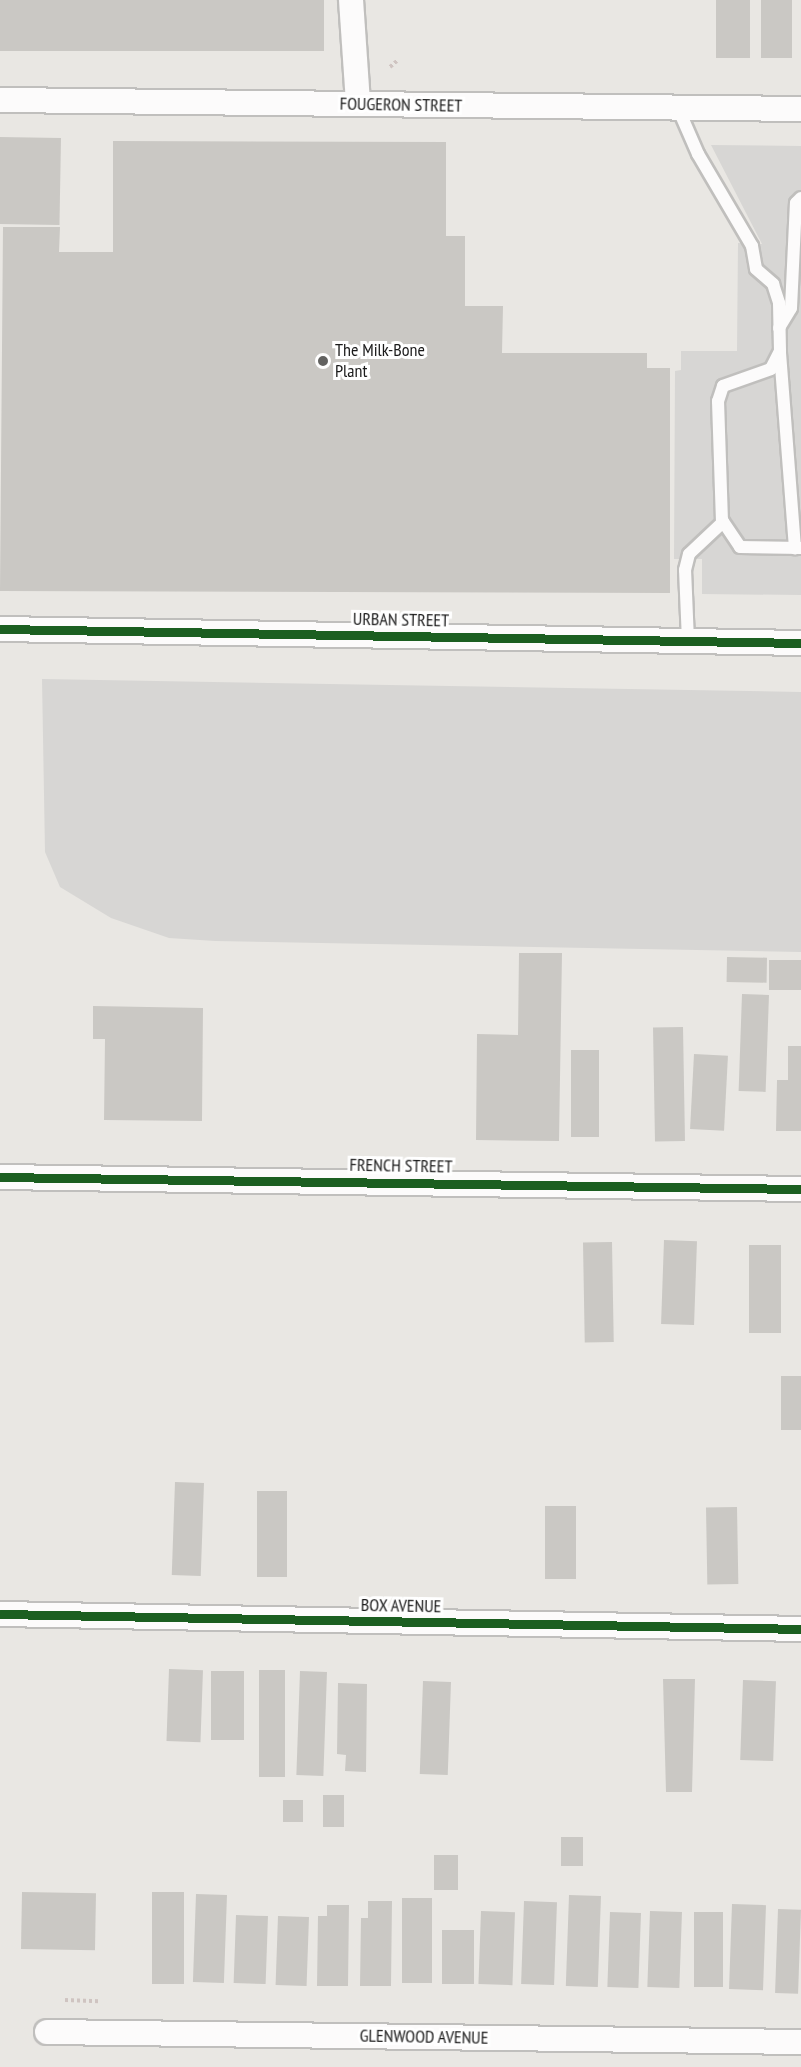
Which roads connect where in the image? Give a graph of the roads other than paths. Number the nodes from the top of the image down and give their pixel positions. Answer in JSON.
{"nodes":[{"id":1,"x":351,"y":0,"type":"edge"},
{"id":2,"x":0,"y":100,"type":"edge"},
{"id":3,"x":358,"y":104,"type":"junction"},
{"id":4,"x":678,"y":108,"type":"junction"},
{"id":5,"x":801,"y":109,"type":"edge"},
{"id":6,"x":801,"y":198,"type":"edge"},
{"id":7,"x":779,"y":328,"type":"junction"},
{"id":8,"x":780,"y":351,"type":"junction"},
{"id":9,"x":723,"y":522,"type":"junction"},
{"id":10,"x":798,"y":548,"type":"edge"},
{"id":11,"x":0,"y":629,"type":"edge"},
{"id":12,"x":688,"y":641,"type":"junction"},
{"id":13,"x":801,"y":643,"type":"edge"},
{"id":14,"x":0,"y":1177,"type":"edge"},
{"id":15,"x":801,"y":1189,"type":"edge"},
{"id":16,"x":0,"y":1614,"type":"edge"},
{"id":17,"x":801,"y":1629,"type":"edge"},
{"id":18,"x":47,"y":2032,"type":"dead end"},
{"id":19,"x":801,"y":2042,"type":"edge"}],
"edges":[{"from":1,"to":3,"type":"street"},
{"from":2,"to":3,"type":"street","name":"FOUGERON STREET"},
{"from":3,"to":4,"type":"street","name":"FOUGERON STREET"},
{"from":4,"to":5,"type":"street","name":"FOUGERON STREET"},
{"from":4,"to":7,"type":"lane"},
{"from":6,"to":7,"type":"lane"},
{"from":7,"to":8,"type":"lane"},
{"from":8,"to":9,"type":"lane"},
{"from":8,"to":10,"type":"lane"},
{"from":9,"to":10,"type":"lane"},
{"from":9,"to":12,"type":"lane"},
{"from":11,"to":12,"type":"street","name":"URBAN STREET"},
{"from":12,"to":13,"type":"street","name":"URBAN STREET"},
{"from":14,"to":15,"type":"street","name":"FRENCH STREET"},
{"from":16,"to":17,"type":"street","name":"BOX AVENUE"},
{"from":18,"to":19,"type":"street","name":"GLENWOOD AVENUE"}]}
